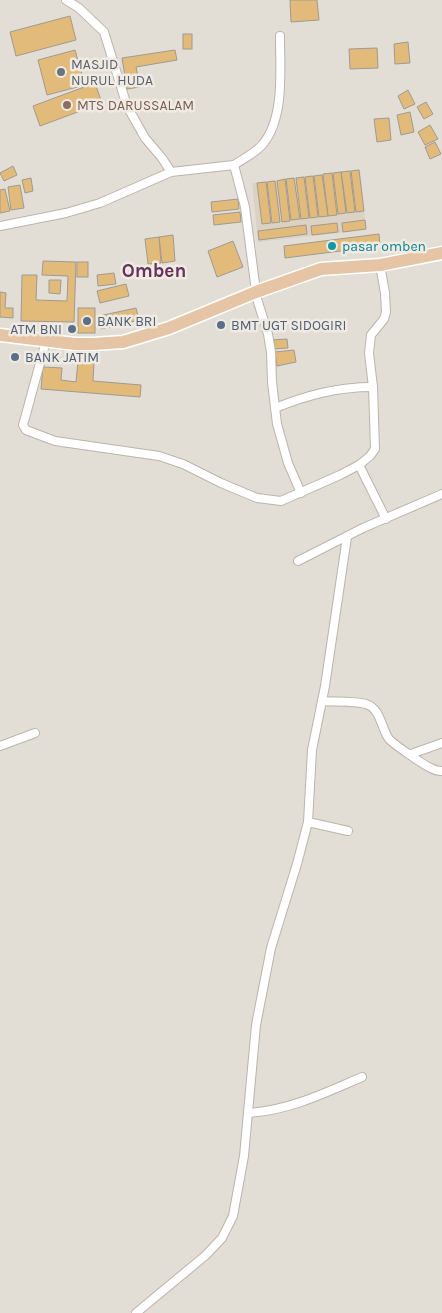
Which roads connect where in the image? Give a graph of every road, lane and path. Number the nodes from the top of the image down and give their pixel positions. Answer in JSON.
{"nodes":[{"id":1,"x":66,"y":0,"type":"edge"},
{"id":2,"x":280,"y":36,"type":"dead end"},
{"id":3,"x":234,"y":166,"type":"junction"},
{"id":4,"x":171,"y":172,"type":"junction"},
{"id":5,"x":0,"y":226,"type":"edge"},
{"id":6,"x":442,"y":253,"type":"edge"},
{"id":7,"x":380,"y":264,"type":"junction"},
{"id":8,"x":256,"y":292,"type":"junction"},
{"id":9,"x":0,"y":335,"type":"edge"},
{"id":10,"x":46,"y":340,"type":"junction"},
{"id":11,"x":373,"y":387,"type":"junction"},
{"id":12,"x":275,"y":408,"type":"junction"},
{"id":13,"x":359,"y":465,"type":"junction"},
{"id":14,"x":301,"y":493,"type":"junction"},
{"id":15,"x":442,"y":494,"type":"edge"},
{"id":16,"x":386,"y":519,"type":"junction"},
{"id":17,"x":347,"y":537,"type":"junction"},
{"id":18,"x":298,"y":561,"type":"dead end"},
{"id":19,"x":322,"y":701,"type":"junction"},
{"id":20,"x":35,"y":733,"type":"dead end"},
{"id":21,"x":442,"y":743,"type":"edge"},
{"id":22,"x":0,"y":746,"type":"edge"},
{"id":23,"x":411,"y":754,"type":"junction"},
{"id":24,"x":442,"y":771,"type":"edge"},
{"id":25,"x":308,"y":822,"type":"junction"},
{"id":26,"x":348,"y":831,"type":"dead end"},
{"id":27,"x":362,"y":1077,"type":"dead end"},
{"id":28,"x":249,"y":1113,"type":"junction"},
{"id":29,"x":136,"y":1313,"type":"edge"}],
"edges":[{"from":1,"to":4,"type":"street"},
{"from":2,"to":3,"type":"street"},
{"from":3,"to":4,"type":"street"},
{"from":3,"to":8,"type":"street"},
{"from":4,"to":5,"type":"street"},
{"from":6,"to":7,"type":"main road"},
{"from":7,"to":8,"type":"main road"},
{"from":7,"to":11,"type":"street"},
{"from":8,"to":10,"type":"main road"},
{"from":8,"to":12,"type":"street"},
{"from":9,"to":10,"type":"main road"},
{"from":10,"to":14,"type":"street"},
{"from":11,"to":12,"type":"street"},
{"from":11,"to":13,"type":"street"},
{"from":12,"to":14,"type":"street"},
{"from":13,"to":14,"type":"street"},
{"from":13,"to":16,"type":"street"},
{"from":15,"to":16,"type":"street"},
{"from":16,"to":17,"type":"street"},
{"from":17,"to":18,"type":"street"},
{"from":17,"to":19,"type":"street"},
{"from":19,"to":23,"type":"street"},
{"from":19,"to":25,"type":"street"},
{"from":20,"to":22,"type":"street"},
{"from":21,"to":23,"type":"street"},
{"from":23,"to":24,"type":"street"},
{"from":25,"to":26,"type":"street"},
{"from":25,"to":28,"type":"street"},
{"from":27,"to":28,"type":"street"},
{"from":28,"to":29,"type":"street"}]}
